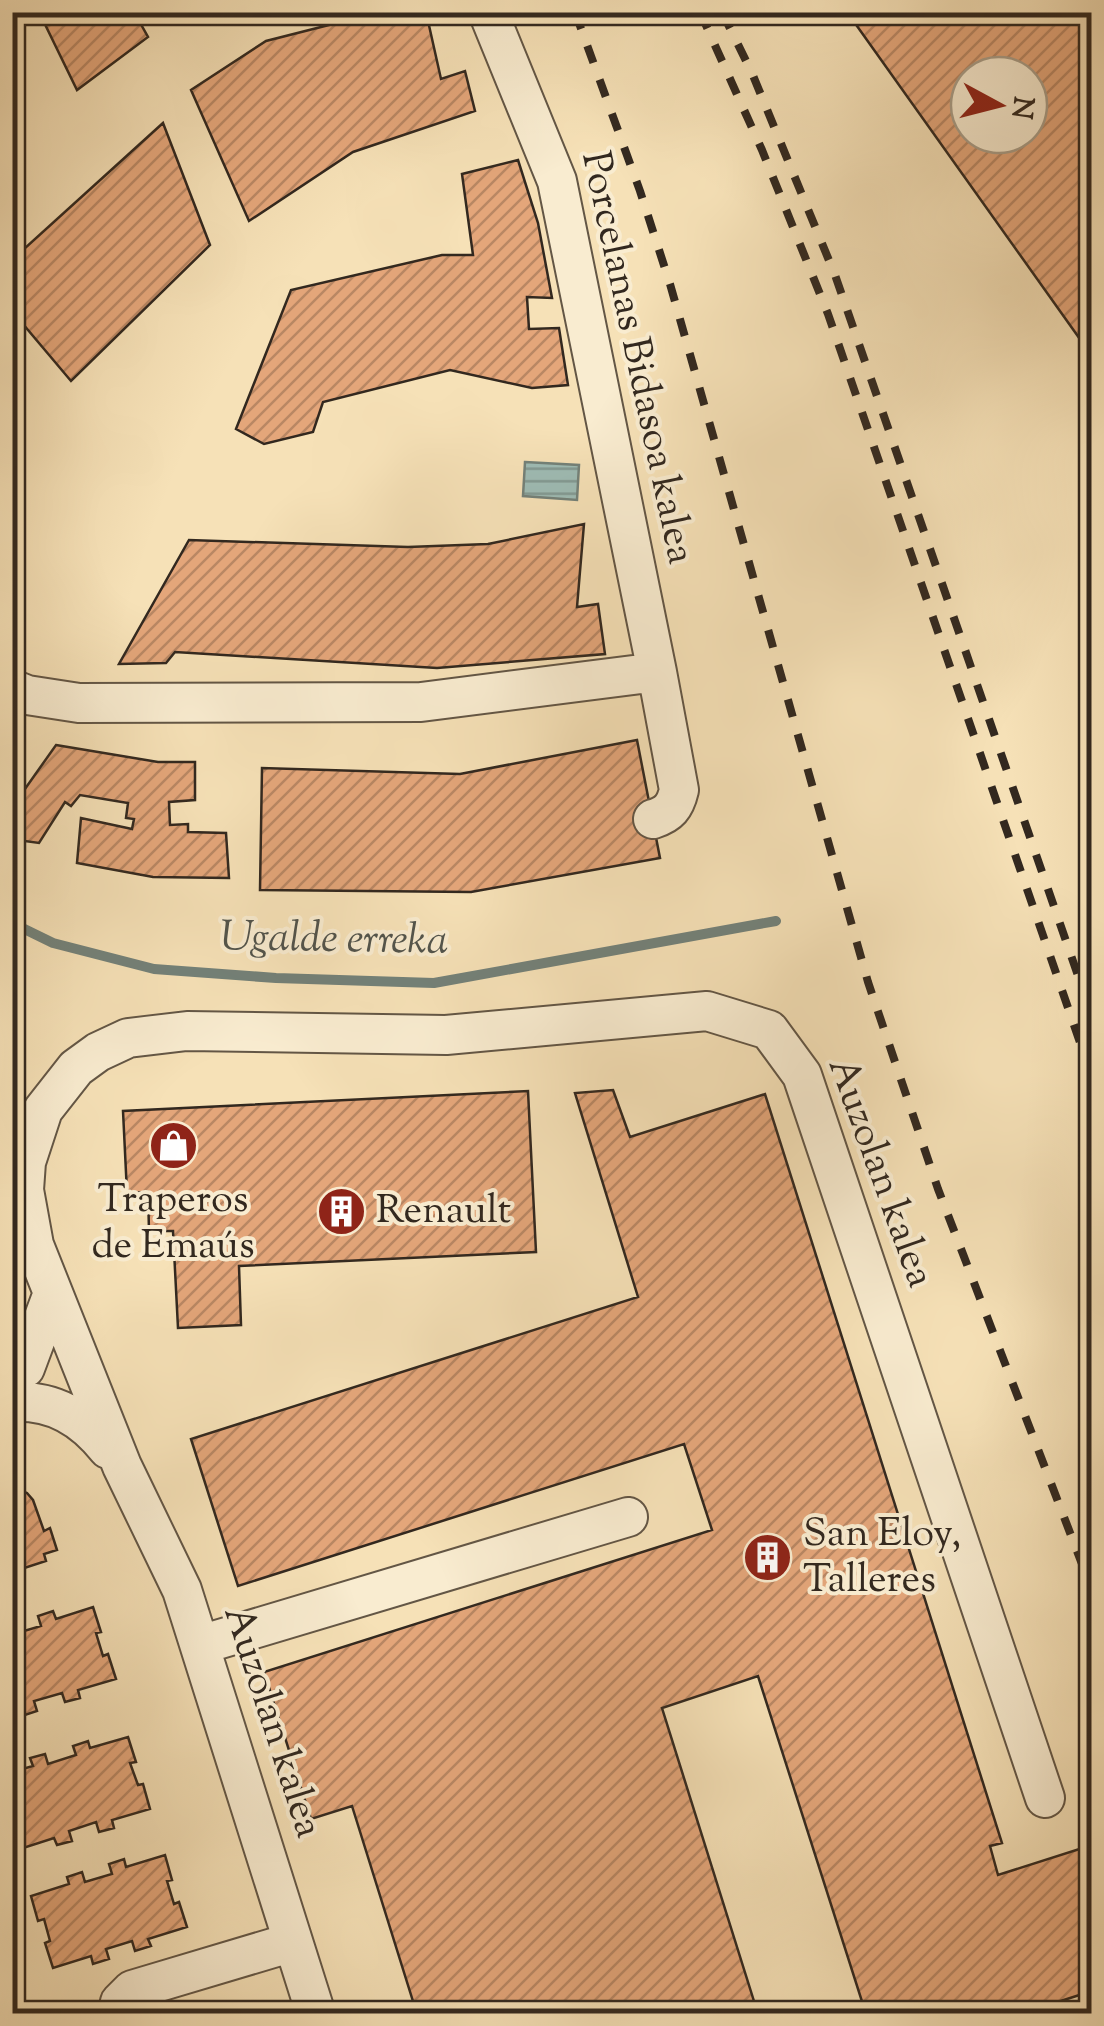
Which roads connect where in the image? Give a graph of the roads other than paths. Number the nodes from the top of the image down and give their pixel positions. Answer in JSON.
{"nodes":[{"id":1,"x":488,"y":12,"type":"edge"},
{"id":2,"x":657,"y":672,"type":"junction"},
{"id":3,"x":12,"y":689,"type":"edge"},
{"id":4,"x":652,"y":820,"type":"dead end"},
{"id":5,"x":53,"y":1292,"type":"junction"},
{"id":6,"x":86,"y":1378,"type":"junction"},
{"id":7,"x":23,"y":1386,"type":"edge"},
{"id":8,"x":122,"y":1466,"type":"junction"},
{"id":9,"x":628,"y":1517,"type":"dead end"},
{"id":10,"x":200,"y":1645,"type":"junction"},
{"id":11,"x":1045,"y":1798,"type":"dead end"},
{"id":12,"x":293,"y":1942,"type":"junction"},
{"id":13,"x":117,"y":2014,"type":"edge"},
{"id":14,"x":316,"y":2014,"type":"edge"}],
"edges":[{"from":1,"to":2,"type":"street","name":"Porcelanas Bidasoa kalea"},
{"from":2,"to":3,"type":"street"},
{"from":2,"to":4,"type":"street","name":"Porcelanas Bidasoa kalea"},
{"from":5,"to":6,"type":"street","name":"Auzolan kalea"},
{"from":5,"to":7,"type":"street"},
{"from":5,"to":11,"type":"street","name":"Auzolan kalea"},
{"from":6,"to":7,"type":"street"},
{"from":6,"to":8,"type":"street","name":"Auzolan kalea"},
{"from":7,"to":8,"type":"street","name":"Auzolan kalea"},
{"from":8,"to":10,"type":"street","name":"Auzolan kalea"},
{"from":9,"to":10,"type":"street"},
{"from":10,"to":12,"type":"street","name":"Auzolan kalea"},
{"from":12,"to":13,"type":"street"},
{"from":12,"to":14,"type":"street","name":"Auzolan kalea"}]}
